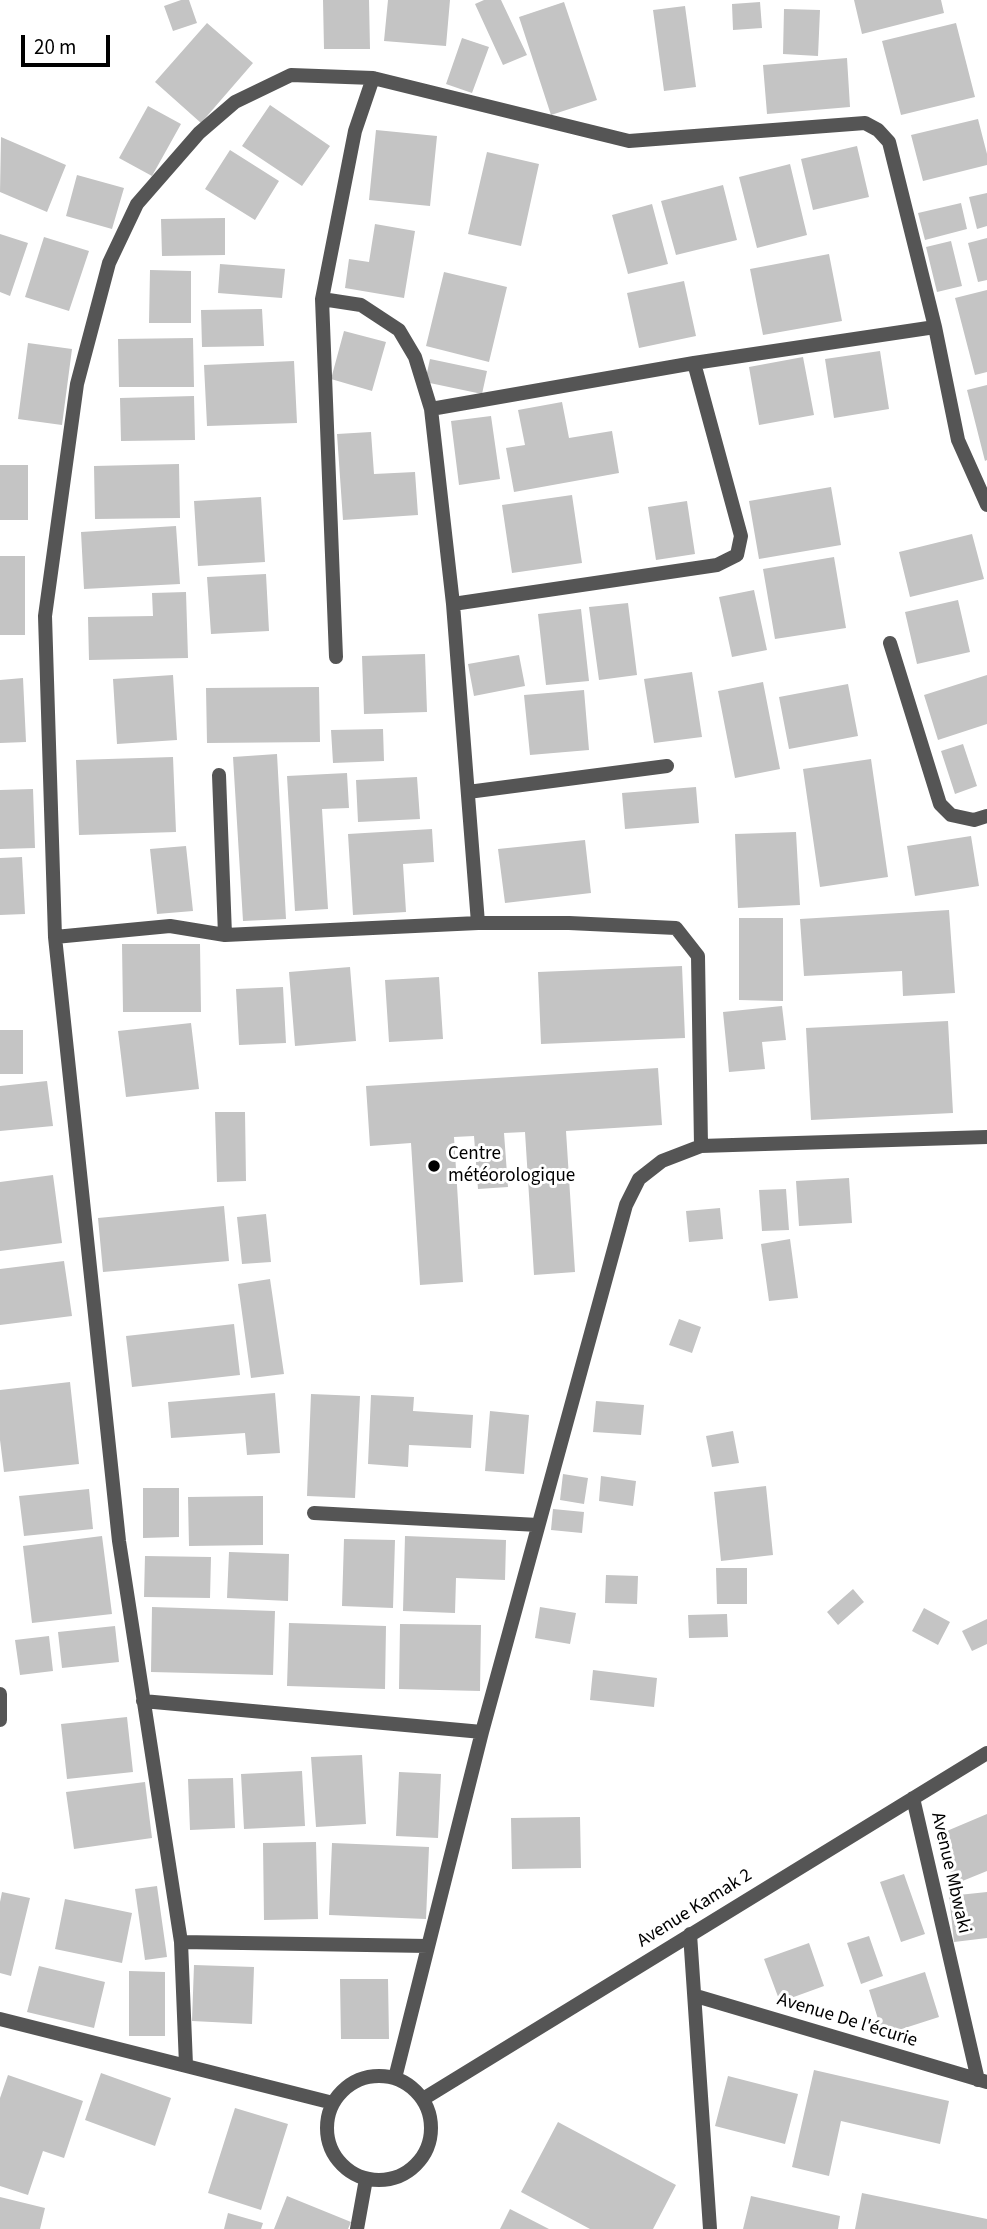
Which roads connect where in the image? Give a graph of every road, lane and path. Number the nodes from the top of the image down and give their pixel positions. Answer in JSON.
{"nodes":[{"id":1,"x":373,"y":78,"type":"junction"},
{"id":2,"x":322,"y":299,"type":"junction"},
{"id":3,"x":935,"y":327,"type":"junction"},
{"id":4,"x":694,"y":363,"type":"junction"},
{"id":5,"x":431,"y":409,"type":"junction"},
{"id":6,"x":987,"y":505,"type":"edge"},
{"id":7,"x":453,"y":604,"type":"junction"},
{"id":8,"x":890,"y":643,"type":"dead end"},
{"id":9,"x":336,"y":657,"type":"dead end"},
{"id":10,"x":667,"y":765,"type":"dead end"},
{"id":11,"x":219,"y":775,"type":"dead end"},
{"id":12,"x":468,"y":792,"type":"junction"},
{"id":13,"x":987,"y":816,"type":"edge"},
{"id":14,"x":478,"y":923,"type":"junction"},
{"id":15,"x":225,"y":935,"type":"junction"},
{"id":16,"x":55,"y":937,"type":"junction"},
{"id":17,"x":987,"y":1137,"type":"edge"},
{"id":18,"x":701,"y":1146,"type":"junction"},
{"id":19,"x":314,"y":1513,"type":"dead end"},
{"id":20,"x":538,"y":1525,"type":"junction"},
{"id":21,"x":0,"y":1694,"type":"edge"},
{"id":22,"x":143,"y":1701,"type":"junction"},
{"id":23,"x":0,"y":1720,"type":"edge"},
{"id":24,"x":482,"y":1732,"type":"junction"},
{"id":25,"x":987,"y":1753,"type":"edge"},
{"id":26,"x":913,"y":1798,"type":"junction"},
{"id":27,"x":690,"y":1934,"type":"junction"},
{"id":28,"x":181,"y":1942,"type":"junction"},
{"id":29,"x":428,"y":1946,"type":"junction"},
{"id":30,"x":696,"y":1996,"type":"junction"},
{"id":31,"x":0,"y":2019,"type":"edge"},
{"id":32,"x":186,"y":2065,"type":"junction"},
{"id":33,"x":395,"y":2078,"type":"junction"},
{"id":34,"x":983,"y":2081,"type":"edge"},
{"id":35,"x":423,"y":2099,"type":"junction"},
{"id":36,"x":333,"y":2103,"type":"junction"},
{"id":37,"x":366,"y":2179,"type":"junction"},
{"id":38,"x":357,"y":2229,"type":"edge"},
{"id":39,"x":710,"y":2229,"type":"edge"}],
"edges":[{"from":1,"to":2,"type":"street"},
{"from":1,"to":3,"type":"street"},
{"from":1,"to":16,"type":"street"},
{"from":2,"to":5,"type":"street"},
{"from":2,"to":9,"type":"street"},
{"from":3,"to":4,"type":"street"},
{"from":3,"to":6,"type":"street"},
{"from":4,"to":5,"type":"street"},
{"from":4,"to":7,"type":"street"},
{"from":5,"to":7,"type":"street"},
{"from":7,"to":12,"type":"street"},
{"from":8,"to":13,"type":"street"},
{"from":10,"to":12,"type":"street"},
{"from":11,"to":15,"type":"street"},
{"from":12,"to":14,"type":"street"},
{"from":14,"to":15,"type":"street"},
{"from":14,"to":18,"type":"street"},
{"from":15,"to":16,"type":"street"},
{"from":16,"to":22,"type":"street"},
{"from":17,"to":18,"type":"street"},
{"from":18,"to":20,"type":"street"},
{"from":19,"to":20,"type":"street"},
{"from":20,"to":24,"type":"street"},
{"from":21,"to":23,"type":"street"},
{"from":22,"to":24,"type":"street"},
{"from":22,"to":28,"type":"street"},
{"from":24,"to":29,"type":"street"},
{"from":25,"to":26,"type":"street","name":"Avenue Kamak 2"},
{"from":26,"to":27,"type":"street","name":"Avenue Kamak 2"},
{"from":26,"to":34,"type":"street","name":"Avenue Mbwaki"},
{"from":27,"to":30,"type":"street"},
{"from":27,"to":35,"type":"street","name":"Avenue Kamak 2"},
{"from":28,"to":29,"type":"street"},
{"from":28,"to":32,"type":"street"},
{"from":29,"to":33,"type":"street"},
{"from":30,"to":34,"type":"street","name":"Avenue De l'écurie"},
{"from":30,"to":39,"type":"street"},
{"from":31,"to":32,"type":"street"},
{"from":32,"to":36,"type":"street"},
{"from":33,"to":35,"type":"street"},
{"from":33,"to":36,"type":"street"},
{"from":35,"to":37,"type":"street"},
{"from":36,"to":37,"type":"street"},
{"from":37,"to":38,"type":"street"}]}
